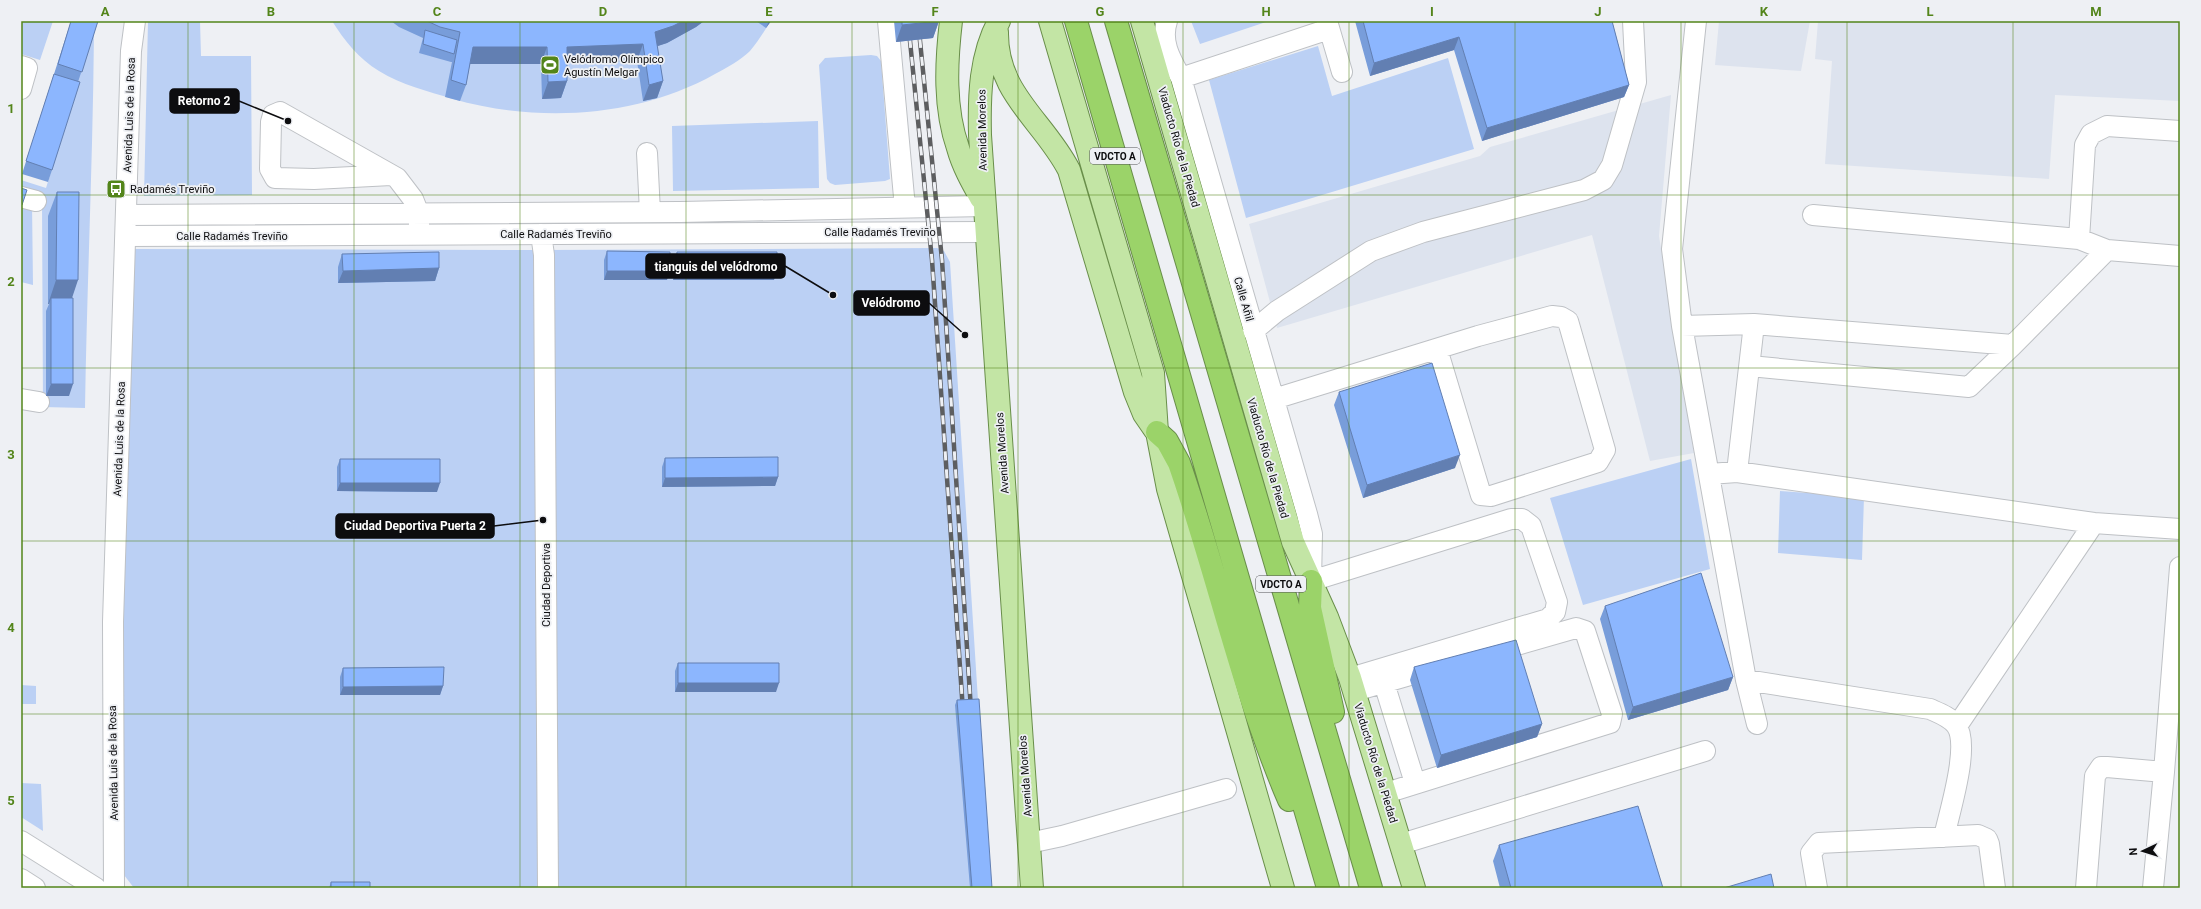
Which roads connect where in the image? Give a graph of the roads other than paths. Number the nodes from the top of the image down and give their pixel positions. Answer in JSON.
{"nodes":[{"id":1,"x":135,"y":21,"type":"edge"},
{"id":2,"x":888,"y":21,"type":"edge"},
{"id":3,"x":951,"y":21,"type":"edge"},
{"id":4,"x":1050,"y":21,"type":"edge"},
{"id":5,"x":1076,"y":21,"type":"edge"},
{"id":6,"x":1116,"y":21,"type":"edge"},
{"id":7,"x":1142,"y":21,"type":"edge"},
{"id":8,"x":1167,"y":21,"type":"edge"},
{"id":9,"x":1633,"y":21,"type":"edge"},
{"id":10,"x":1696,"y":21,"type":"edge"},
{"id":11,"x":998,"y":24,"type":"edge"},
{"id":12,"x":1328,"y":25,"type":"edge"},
{"id":13,"x":24,"y":67,"type":"edge"},
{"id":14,"x":1342,"y":72,"type":"dead end"},
{"id":15,"x":1181,"y":78,"type":"junction"},
{"id":16,"x":21,"y":89,"type":"edge"},
{"id":17,"x":2180,"y":131,"type":"edge"},
{"id":18,"x":647,"y":153,"type":"dead end"},
{"id":19,"x":391,"y":175,"type":"junction"},
{"id":20,"x":985,"y":206,"type":"junction"},
{"id":21,"x":905,"y":208,"type":"junction"},
{"id":22,"x":650,"y":212,"type":"junction"},
{"id":23,"x":680,"y":212,"type":"junction"},
{"id":24,"x":419,"y":214,"type":"junction"},
{"id":25,"x":126,"y":215,"type":"junction"},
{"id":26,"x":1813,"y":215,"type":"dead end"},
{"id":27,"x":987,"y":232,"type":"junction"},
{"id":28,"x":680,"y":233,"type":"junction"},
{"id":29,"x":541,"y":234,"type":"junction"},
{"id":30,"x":419,"y":235,"type":"junction"},
{"id":31,"x":126,"y":236,"type":"junction"},
{"id":32,"x":2079,"y":239,"type":"junction"},
{"id":33,"x":2107,"y":250,"type":"junction"},
{"id":34,"x":2180,"y":256,"type":"edge"},
{"id":35,"x":1754,"y":324,"type":"junction"},
{"id":36,"x":1682,"y":326,"type":"junction"},
{"id":37,"x":1253,"y":330,"type":"junction"},
{"id":38,"x":2013,"y":345,"type":"junction"},
{"id":39,"x":1437,"y":349,"type":"junction"},
{"id":40,"x":1750,"y":366,"type":"junction"},
{"id":41,"x":1274,"y":399,"type":"junction"},
{"id":42,"x":1157,"y":432,"type":"junction"},
{"id":43,"x":1737,"y":472,"type":"junction"},
{"id":44,"x":1709,"y":474,"type":"junction"},
{"id":45,"x":2094,"y":523,"type":"junction"},
{"id":46,"x":2180,"y":529,"type":"edge"},
{"id":47,"x":2180,"y":567,"type":"edge"},
{"id":48,"x":1311,"y":581,"type":"junction"},
{"id":49,"x":1746,"y":680,"type":"junction"},
{"id":50,"x":1384,"y":683,"type":"junction"},
{"id":51,"x":1352,"y":685,"type":"junction"},
{"id":52,"x":1757,"y":724,"type":"dead end"},
{"id":53,"x":1957,"y":726,"type":"junction"},
{"id":54,"x":1705,"y":750,"type":"dead end"},
{"id":55,"x":2164,"y":772,"type":"junction"},
{"id":56,"x":1415,"y":784,"type":"junction"},
{"id":57,"x":1226,"y":788,"type":"dead end"},
{"id":58,"x":1386,"y":794,"type":"junction"},
{"id":59,"x":1351,"y":819,"type":"junction"},
{"id":60,"x":1944,"y":837,"type":"junction"},
{"id":61,"x":21,"y":840,"type":"edge"},
{"id":62,"x":1029,"y":843,"type":"junction"},
{"id":63,"x":1401,"y":844,"type":"junction"},
{"id":64,"x":115,"y":857,"type":"junction"},
{"id":65,"x":21,"y":879,"type":"edge"},
{"id":66,"x":1326,"y":881,"type":"edge"},
{"id":67,"x":35,"y":888,"type":"edge"},
{"id":68,"x":96,"y":888,"type":"edge"},
{"id":69,"x":114,"y":888,"type":"edge"},
{"id":70,"x":125,"y":888,"type":"edge"},
{"id":71,"x":548,"y":888,"type":"edge"},
{"id":72,"x":1032,"y":888,"type":"edge"},
{"id":73,"x":1283,"y":888,"type":"edge"},
{"id":74,"x":1371,"y":888,"type":"edge"},
{"id":75,"x":1414,"y":888,"type":"edge"},
{"id":76,"x":1817,"y":888,"type":"edge"},
{"id":77,"x":1995,"y":888,"type":"edge"},
{"id":78,"x":2086,"y":888,"type":"edge"},
{"id":79,"x":2153,"y":888,"type":"edge"}],
"edges":[{"from":1,"to":25,"type":"street","name":"Avenida Luis de la Rosa"},
{"from":2,"to":21,"type":"street"},
{"from":3,"to":20,"type":"main road"},
{"from":4,"to":42,"type":"main road"},
{"from":5,"to":66,"type":"highway","number":"VDCTO A"},
{"from":6,"to":59,"type":"highway","name":"Viaducto Río de la Piedad","number":"VDCTO A"},
{"from":7,"to":48,"type":"main road","name":"Viaducto Río de la Piedad"},
{"from":8,"to":15,"type":"street","name":"Calle Añil"},
{"from":9,"to":37,"type":"street"},
{"from":10,"to":36,"type":"street"},
{"from":11,"to":20,"type":"main road","name":"Avenida Morelos"},
{"from":11,"to":42,"type":"main road"},
{"from":12,"to":14,"type":"street"},
{"from":12,"to":15,"type":"street"},
{"from":13,"to":16,"type":"street"},
{"from":15,"to":37,"type":"street","name":"Calle Añil"},
{"from":17,"to":32,"type":"street"},
{"from":18,"to":22,"type":"street"},
{"from":19,"to":19,"type":"street"},
{"from":19,"to":24,"type":"street"},
{"from":20,"to":21,"type":"street","name":"Calle Radamés Treviño"},
{"from":20,"to":27,"type":"main road","name":"Avenida Morelos"},
{"from":21,"to":23,"type":"street","name":"Calle Radamés Treviño"},
{"from":22,"to":23,"type":"street","name":"Calle Radamés Treviño"},
{"from":22,"to":24,"type":"street","name":"Calle Radamés Treviño"},
{"from":23,"to":28,"type":"street"},
{"from":24,"to":25,"type":"street","name":"Calle Radamés Treviño"},
{"from":24,"to":30,"type":"street"},
{"from":25,"to":31,"type":"street","name":"Avenida Luis de la Rosa"},
{"from":26,"to":32,"type":"street"},
{"from":27,"to":28,"type":"street","name":"Calle Radamés Treviño"},
{"from":27,"to":62,"type":"main road","name":"Avenida Morelos"},
{"from":28,"to":29,"type":"street","name":"Calle Radamés Treviño"},
{"from":29,"to":30,"type":"street","name":"Calle Radamés Treviño"},
{"from":29,"to":71,"type":"street","name":"Ciudad Deportiva"},
{"from":30,"to":31,"type":"street","name":"Calle Radamés Treviño"},
{"from":31,"to":64,"type":"street","name":"Avenida Luis de la Rosa"},
{"from":32,"to":33,"type":"street"},
{"from":33,"to":34,"type":"street"},
{"from":33,"to":38,"type":"street"},
{"from":35,"to":36,"type":"street"},
{"from":35,"to":38,"type":"street"},
{"from":35,"to":40,"type":"street"},
{"from":36,"to":44,"type":"street"},
{"from":37,"to":41,"type":"street","name":"Calle Añil"},
{"from":38,"to":40,"type":"street"},
{"from":39,"to":39,"type":"street"},
{"from":39,"to":41,"type":"street"},
{"from":40,"to":43,"type":"street"},
{"from":41,"to":48,"type":"street","name":"Calle Añil"},
{"from":42,"to":66,"type":"highway"},
{"from":42,"to":73,"type":"main road"},
{"from":43,"to":44,"type":"street"},
{"from":43,"to":45,"type":"street"},
{"from":44,"to":49,"type":"street"},
{"from":45,"to":46,"type":"street"},
{"from":45,"to":53,"type":"street"},
{"from":47,"to":55,"type":"street"},
{"from":48,"to":51,"type":"main road","name":"Viaducto Río de la Piedad"},
{"from":48,"to":51,"type":"street"},
{"from":48,"to":59,"type":"highway"},
{"from":49,"to":52,"type":"street"},
{"from":49,"to":53,"type":"street"},
{"from":50,"to":51,"type":"street"},
{"from":50,"to":56,"type":"street"},
{"from":50,"to":56,"type":"street"},
{"from":51,"to":58,"type":"main road","name":"Viaducto Río de la Piedad"},
{"from":53,"to":60,"type":"street"},
{"from":54,"to":63,"type":"street"},
{"from":55,"to":78,"type":"street"},
{"from":55,"to":79,"type":"street"},
{"from":56,"to":58,"type":"street"},
{"from":57,"to":62,"type":"street"},
{"from":58,"to":63,"type":"main road","name":"Viaducto Río de la Piedad"},
{"from":59,"to":74,"type":"highway","name":"Viaducto Río de la Piedad","number":"VDCTO A"},
{"from":60,"to":76,"type":"street"},
{"from":60,"to":77,"type":"street"},
{"from":61,"to":68,"type":"street"},
{"from":62,"to":72,"type":"main road","name":"Avenida Morelos"},
{"from":63,"to":75,"type":"main road","name":"Viaducto Río de la Piedad"},
{"from":64,"to":69,"type":"street","name":"Avenida Luis de la Rosa"},
{"from":64,"to":70,"type":"street","name":"Avenida Luis de la Rosa"},
{"from":65,"to":67,"type":"street"}]}
